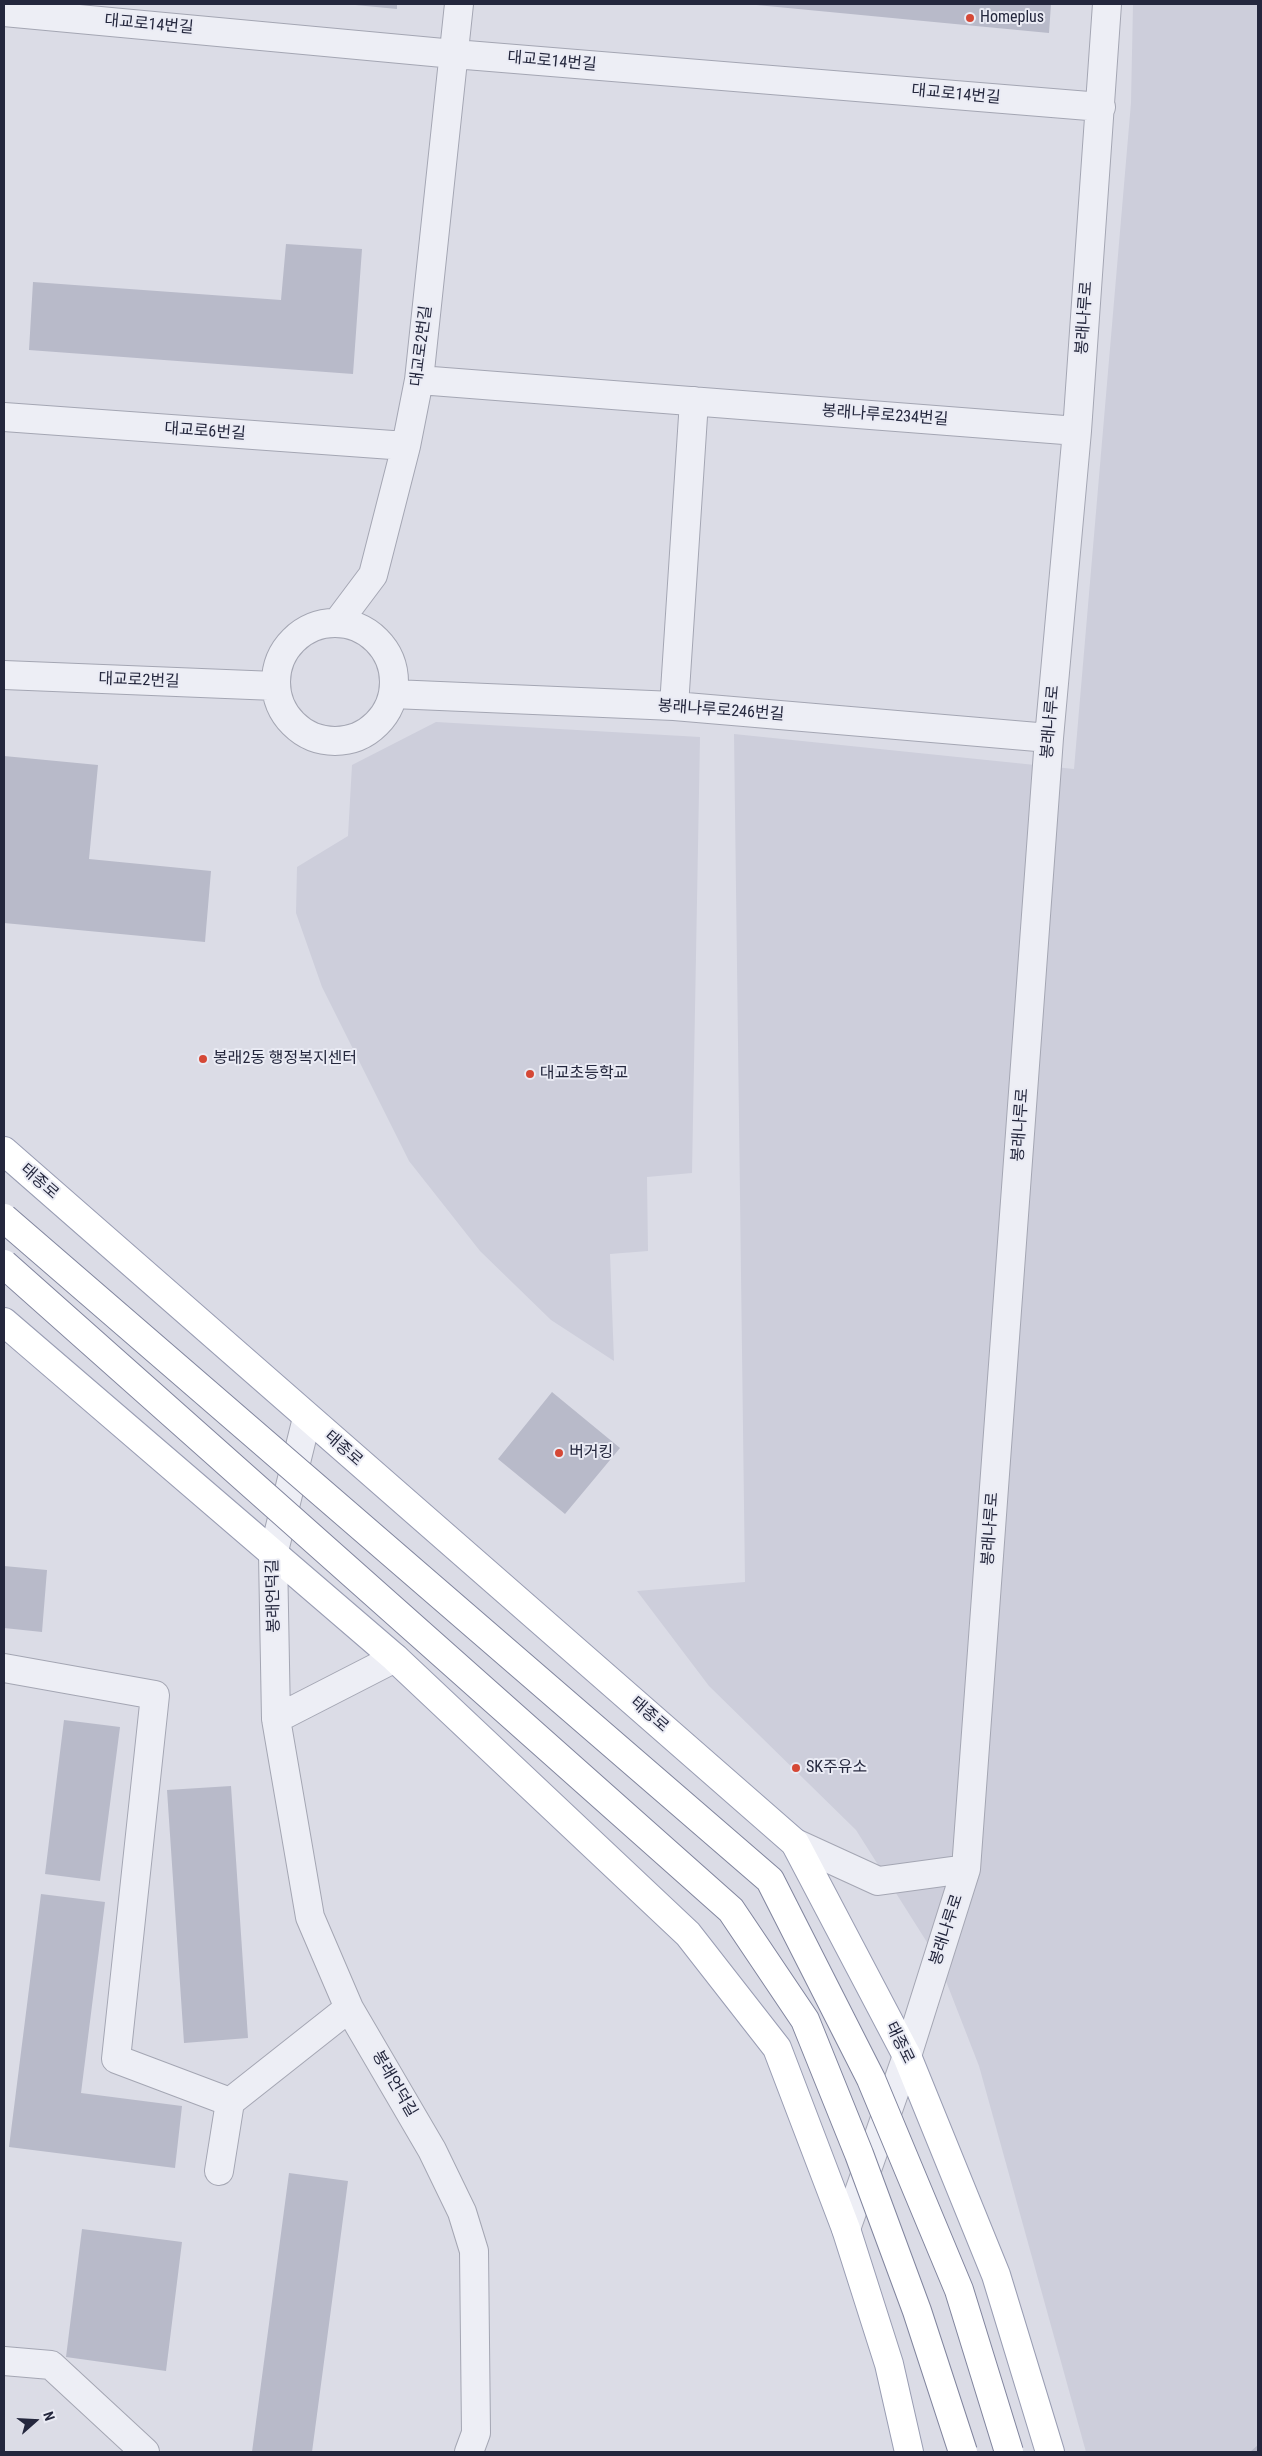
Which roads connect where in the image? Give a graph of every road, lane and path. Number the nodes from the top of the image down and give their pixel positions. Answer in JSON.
{"nodes":[{"id":1,"x":459,"y":4,"type":"edge"},
{"id":2,"x":1107,"y":4,"type":"edge"},
{"id":3,"x":38,"y":9,"type":"edge"},
{"id":4,"x":4,"y":12,"type":"edge"},
{"id":5,"x":454,"y":54,"type":"junction"},
{"id":6,"x":1101,"y":107,"type":"junction"},
{"id":7,"x":418,"y":380,"type":"junction"},
{"id":8,"x":694,"y":401,"type":"junction"},
{"id":9,"x":4,"y":417,"type":"edge"},
{"id":10,"x":1077,"y":431,"type":"junction"},
{"id":11,"x":406,"y":446,"type":"junction"},
{"id":12,"x":337,"y":622,"type":"junction"},
{"id":13,"x":4,"y":676,"type":"edge"},
{"id":14,"x":275,"y":686,"type":"junction"},
{"id":15,"x":393,"y":694,"type":"junction"},
{"id":16,"x":674,"y":706,"type":"junction"},
{"id":17,"x":1049,"y":738,"type":"junction"},
{"id":18,"x":4,"y":1152,"type":"edge"},
{"id":19,"x":4,"y":1218,"type":"edge"},
{"id":20,"x":4,"y":1264,"type":"edge"},
{"id":21,"x":4,"y":1322,"type":"edge"},
{"id":22,"x":307,"y":1418,"type":"junction"},
{"id":23,"x":273,"y":1555,"type":"junction"},
{"id":24,"x":395,"y":1658,"type":"junction"},
{"id":25,"x":4,"y":1668,"type":"edge"},
{"id":26,"x":276,"y":1719,"type":"junction"},
{"id":27,"x":795,"y":1843,"type":"junction"},
{"id":28,"x":966,"y":1869,"type":"junction"},
{"id":29,"x":350,"y":2008,"type":"junction"},
{"id":30,"x":907,"y":2056,"type":"junction"},
{"id":31,"x":230,"y":2102,"type":"junction"},
{"id":32,"x":219,"y":2172,"type":"dead end"},
{"id":33,"x":846,"y":2229,"type":"junction"},
{"id":34,"x":4,"y":2361,"type":"edge"},
{"id":35,"x":145,"y":2452,"type":"edge"},
{"id":36,"x":469,"y":2452,"type":"edge"},
{"id":37,"x":909,"y":2452,"type":"edge"},
{"id":38,"x":963,"y":2452,"type":"edge"},
{"id":39,"x":1009,"y":2452,"type":"edge"},
{"id":40,"x":1050,"y":2452,"type":"edge"}],
"edges":[{"from":1,"to":5,"type":"street","name":"대교로2번길"},
{"from":2,"to":6,"type":"street","name":"봉래나루로"},
{"from":3,"to":4,"type":"street","name":"대교로14번길"},
{"from":3,"to":5,"type":"street","name":"대교로14번길"},
{"from":5,"to":6,"type":"street","name":"대교로14번길"},
{"from":5,"to":7,"type":"street","name":"대교로2번길"},
{"from":6,"to":10,"type":"street","name":"봉래나루로"},
{"from":7,"to":8,"type":"street","name":"봉래나루로234번길"},
{"from":7,"to":11,"type":"street","name":"대교로2번길"},
{"from":8,"to":10,"type":"street","name":"봉래나루로234번길"},
{"from":8,"to":16,"type":"street"},
{"from":9,"to":11,"type":"street","name":"대교로6번길"},
{"from":10,"to":17,"type":"street","name":"봉래나루로"},
{"from":11,"to":12,"type":"street","name":"대교로2번길"},
{"from":12,"to":14,"type":"street"},
{"from":12,"to":15,"type":"street"},
{"from":13,"to":14,"type":"street","name":"대교로2번길"},
{"from":14,"to":15,"type":"street"},
{"from":15,"to":16,"type":"street","name":"봉래나루로246번길"},
{"from":16,"to":17,"type":"street","name":"봉래나루로246번길"},
{"from":17,"to":28,"type":"street","name":"봉래나루로"},
{"from":18,"to":22,"type":"main road","name":"태종로"},
{"from":19,"to":39,"type":"main road","bridge":true},
{"from":20,"to":38,"type":"main road","bridge":true},
{"from":21,"to":23,"type":"main road"},
{"from":22,"to":23,"type":"street","name":"봉래언덕길"},
{"from":22,"to":27,"type":"main road","name":"태종로"},
{"from":23,"to":24,"type":"main road"},
{"from":23,"to":26,"type":"street","name":"봉래언덕길"},
{"from":24,"to":26,"type":"street"},
{"from":24,"to":33,"type":"main road"},
{"from":25,"to":31,"type":"street"},
{"from":26,"to":29,"type":"street","name":"봉래언덕길"},
{"from":27,"to":28,"type":"street"},
{"from":27,"to":30,"type":"main road","name":"태종로"},
{"from":28,"to":30,"type":"street","name":"봉래나루로"},
{"from":29,"to":31,"type":"street"},
{"from":29,"to":36,"type":"street","name":"봉래언덕길"},
{"from":30,"to":33,"type":"street","name":"봉래나루로"},
{"from":30,"to":40,"type":"main road","name":"태종로"},
{"from":31,"to":32,"type":"street"},
{"from":33,"to":37,"type":"main road"},
{"from":34,"to":35,"type":"street"}]}
